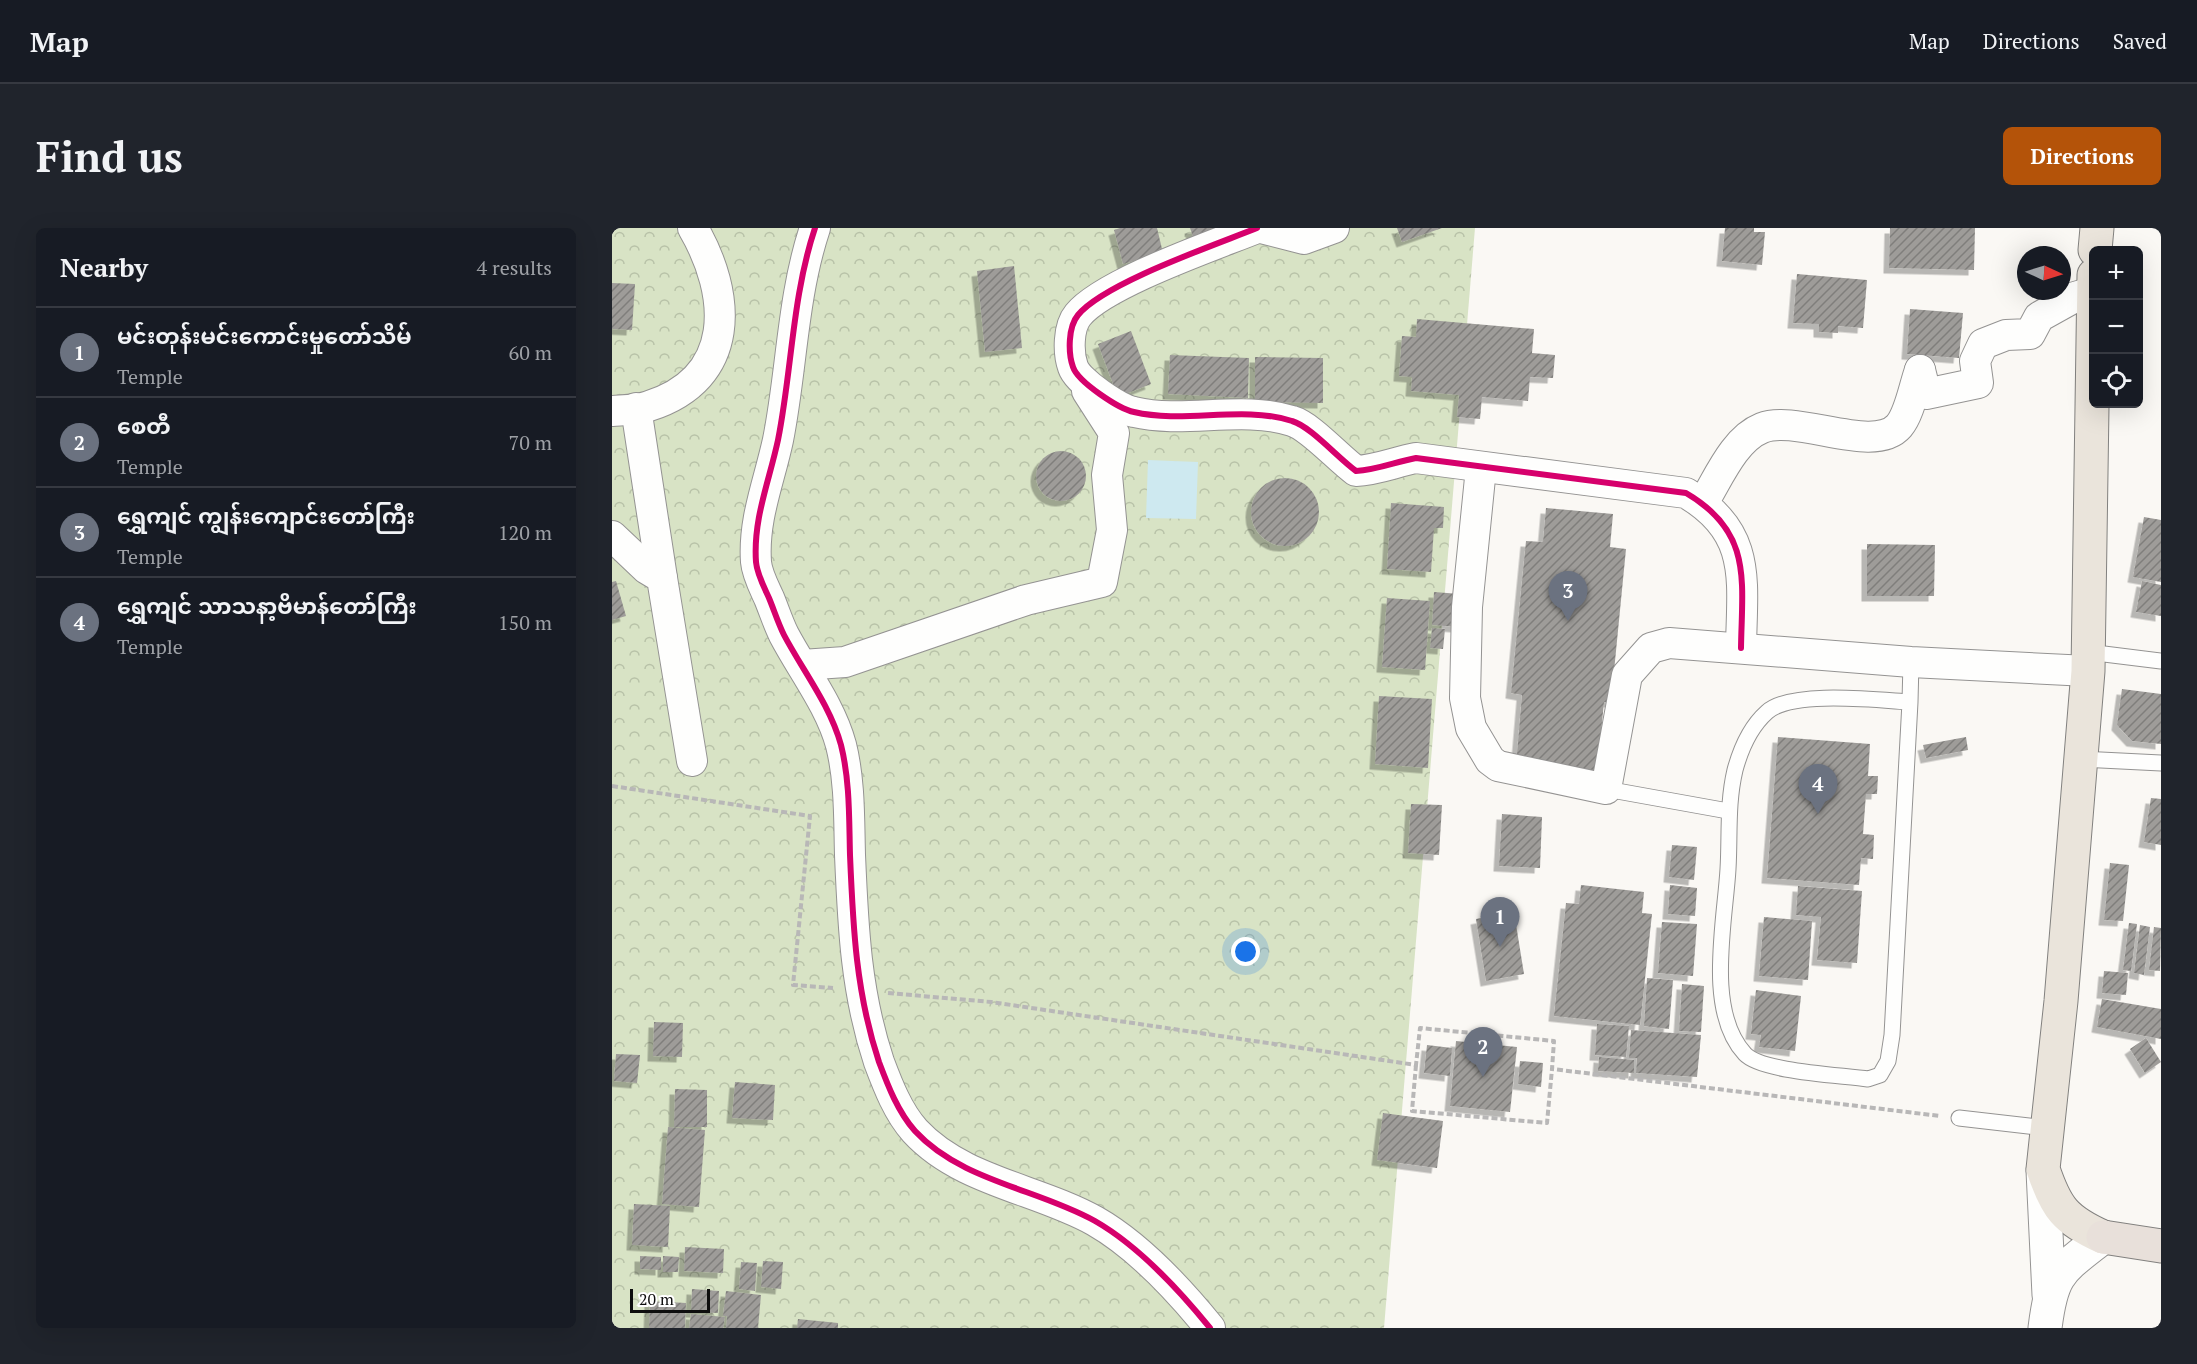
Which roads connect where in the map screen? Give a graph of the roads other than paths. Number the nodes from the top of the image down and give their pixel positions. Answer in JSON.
{"nodes":[{"id":1,"x":693,"y":228,"type":"edge"},
{"id":2,"x":815,"y":228,"type":"edge"},
{"id":3,"x":1259,"y":228,"type":"edge"},
{"id":4,"x":1334,"y":228,"type":"edge"},
{"id":5,"x":2097,"y":228,"type":"edge"},
{"id":6,"x":2095,"y":246,"type":"edge"},
{"id":7,"x":2089,"y":286,"type":"edge"},
{"id":8,"x":2093,"y":300,"type":"edge"},
{"id":9,"x":1077,"y":376,"type":"junction"},
{"id":10,"x":624,"y":410,"type":"edge"},
{"id":11,"x":1481,"y":468,"type":"junction"},
{"id":12,"x":1703,"y":503,"type":"junction"},
{"id":13,"x":612,"y":536,"type":"edge"},
{"id":14,"x":662,"y":578,"type":"junction"},
{"id":15,"x":1741,"y":648,"type":"junction"},
{"id":16,"x":2088,"y":661,"type":"junction"},
{"id":17,"x":1911,"y":662,"type":"junction"},
{"id":18,"x":2161,"y":662,"type":"edge"},
{"id":19,"x":802,"y":665,"type":"junction"},
{"id":20,"x":1910,"y":702,"type":"junction"},
{"id":21,"x":2081,"y":759,"type":"junction"},
{"id":22,"x":692,"y":761,"type":"dead end"},
{"id":23,"x":2161,"y":763,"type":"edge"},
{"id":24,"x":1606,"y":789,"type":"junction"},
{"id":25,"x":1728,"y":812,"type":"junction"},
{"id":26,"x":1959,"y":1118,"type":"road end"},
{"id":27,"x":2046,"y":1128,"type":"junction"},
{"id":28,"x":2043,"y":1169,"type":"junction"},
{"id":29,"x":2103,"y":1237,"type":"junction"},
{"id":30,"x":2161,"y":1246,"type":"edge"},
{"id":31,"x":2049,"y":1295,"type":"junction"},
{"id":32,"x":1210,"y":1328,"type":"edge"},
{"id":33,"x":2045,"y":1328,"type":"edge"}],
"edges":[{"from":1,"to":10,"type":"street"},
{"from":2,"to":19,"type":"street"},
{"from":3,"to":4,"type":"street"},
{"from":3,"to":9,"type":"street"},
{"from":5,"to":6,"type":"main road"},
{"from":7,"to":12,"type":"street"},
{"from":8,"to":16,"type":"main road"},
{"from":9,"to":11,"type":"street"},
{"from":9,"to":19,"type":"street"},
{"from":10,"to":14,"type":"street"},
{"from":11,"to":12,"type":"street"},
{"from":11,"to":24,"type":"street"},
{"from":12,"to":15,"type":"street"},
{"from":13,"to":14,"type":"street"},
{"from":14,"to":22,"type":"street"},
{"from":15,"to":17,"type":"street"},
{"from":15,"to":24,"type":"street"},
{"from":16,"to":17,"type":"street"},
{"from":16,"to":18,"type":"lane"},
{"from":16,"to":21,"type":"main road"},
{"from":17,"to":20,"type":"lane"},
{"from":19,"to":32,"type":"street"},
{"from":20,"to":25,"type":"lane"},
{"from":20,"to":25,"type":"lane"},
{"from":21,"to":23,"type":"lane"},
{"from":21,"to":27,"type":"main road"},
{"from":24,"to":25,"type":"lane"},
{"from":26,"to":27,"type":"lane"},
{"from":27,"to":28,"type":"main road"},
{"from":28,"to":29,"type":"main road"},
{"from":28,"to":31,"type":"street"},
{"from":29,"to":30,"type":"highway"},
{"from":29,"to":31,"type":"street"},
{"from":31,"to":33,"type":"street"}]}
